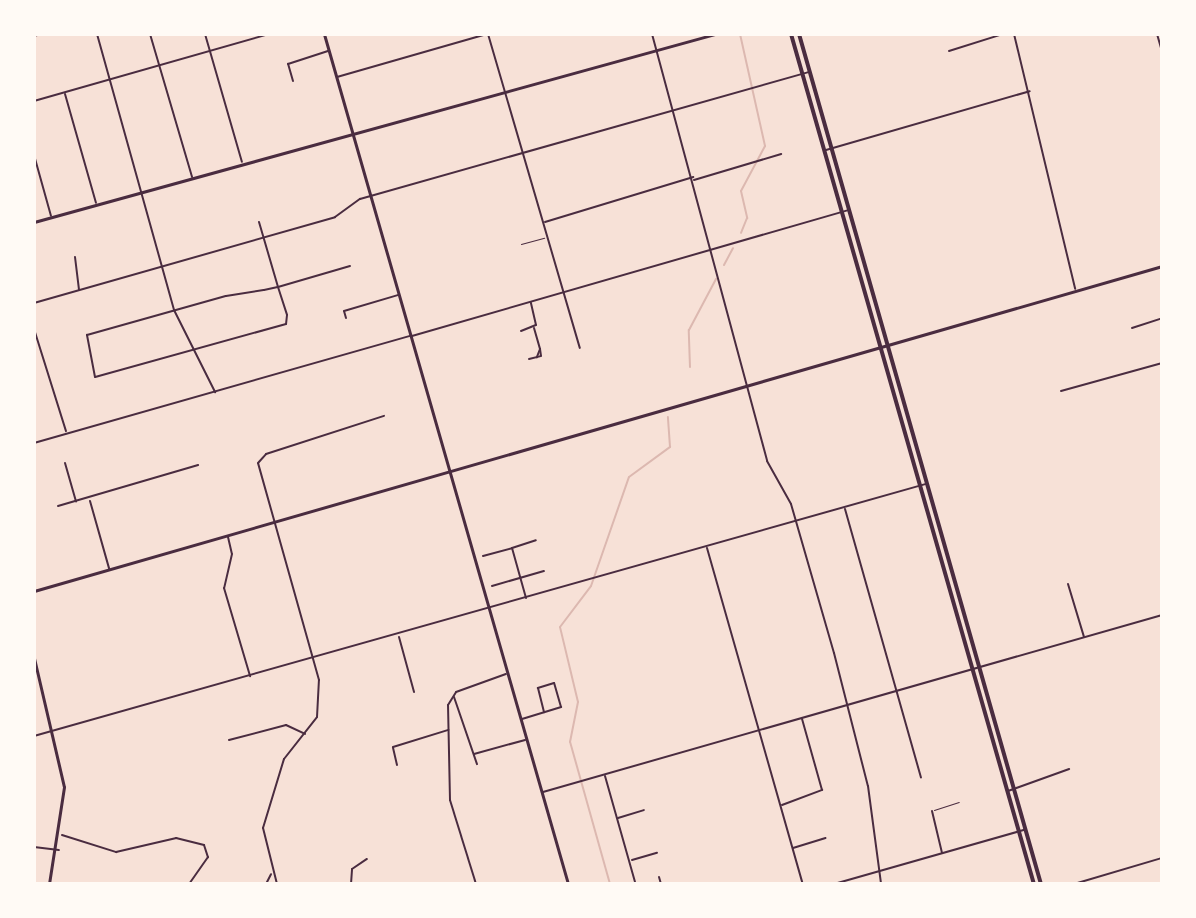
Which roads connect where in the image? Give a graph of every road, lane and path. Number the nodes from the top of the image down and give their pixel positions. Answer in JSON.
{"nodes":[{"id":1,"x":41,"y":34,"type":"edge"},
{"id":2,"x":97,"y":34,"type":"edge"},
{"id":3,"x":150,"y":34,"type":"edge"},
{"id":4,"x":205,"y":34,"type":"edge"},
{"id":5,"x":269,"y":34,"type":"edge"},
{"id":6,"x":324,"y":34,"type":"edge"},
{"id":7,"x":488,"y":34,"type":"edge"},
{"id":8,"x":652,"y":34,"type":"edge"},
{"id":9,"x":715,"y":34,"type":"edge"},
{"id":10,"x":791,"y":34,"type":"edge"},
{"id":11,"x":799,"y":34,"type":"edge"},
{"id":12,"x":1003,"y":34,"type":"edge"},
{"id":13,"x":1014,"y":34,"type":"edge"},
{"id":14,"x":1157,"y":34,"type":"edge"},
{"id":15,"x":263,"y":35,"type":"edge"},
{"id":16,"x":34,"y":36,"type":"edge"},
{"id":17,"x":210,"y":50,"type":"junction"},
{"id":18,"x":329,"y":51,"type":"junction"},
{"id":19,"x":657,"y":51,"type":"junction"},
{"id":20,"x":949,"y":51,"type":"dead end"},
{"id":21,"x":1162,"y":52,"type":"edge"},
{"id":22,"x":159,"y":65,"type":"junction"},
{"id":23,"x":810,"y":72,"type":"junction"},
{"id":24,"x":802,"y":74,"type":"junction"},
{"id":25,"x":337,"y":77,"type":"junction"},
{"id":26,"x":110,"y":79,"type":"junction"},
{"id":27,"x":293,"y":81,"type":"dead end"},
{"id":28,"x":1030,"y":91,"type":"junction"},
{"id":29,"x":64,"y":93,"type":"junction"},
{"id":30,"x":506,"y":94,"type":"junction"},
{"id":31,"x":34,"y":101,"type":"edge"},
{"id":32,"x":674,"y":111,"type":"junction"},
{"id":33,"x":353,"y":135,"type":"junction"},
{"id":34,"x":832,"y":148,"type":"junction"},
{"id":35,"x":825,"y":151,"type":"junction"},
{"id":36,"x":523,"y":153,"type":"junction"},
{"id":37,"x":781,"y":154,"type":"dead end"},
{"id":38,"x":34,"y":155,"type":"edge"},
{"id":39,"x":242,"y":162,"type":"junction"},
{"id":40,"x":192,"y":177,"type":"junction"},
{"id":41,"x":693,"y":178,"type":"junction"},
{"id":42,"x":142,"y":192,"type":"junction"},
{"id":43,"x":371,"y":196,"type":"junction"},
{"id":44,"x":96,"y":205,"type":"junction"},
{"id":45,"x":849,"y":209,"type":"junction"},
{"id":46,"x":842,"y":211,"type":"junction"},
{"id":47,"x":52,"y":217,"type":"junction"},
{"id":48,"x":34,"y":222,"type":"edge"},
{"id":49,"x":259,"y":222,"type":"dead end"},
{"id":50,"x":543,"y":223,"type":"junction"},
{"id":51,"x":264,"y":237,"type":"junction"},
{"id":52,"x":547,"y":237,"type":"junction"},
{"id":53,"x":521,"y":244,"type":"dead end"},
{"id":54,"x":713,"y":248,"type":"junction"},
{"id":55,"x":862,"y":254,"type":"junction"},
{"id":56,"x":854,"y":256,"type":"junction"},
{"id":57,"x":75,"y":257,"type":"dead end"},
{"id":58,"x":350,"y":266,"type":"dead end"},
{"id":59,"x":1162,"y":266,"type":"edge"},
{"id":60,"x":163,"y":268,"type":"junction"},
{"id":61,"x":278,"y":287,"type":"junction"},
{"id":62,"x":79,"y":290,"type":"junction"},
{"id":63,"x":563,"y":292,"type":"junction"},
{"id":64,"x":1076,"y":292,"type":"junction"},
{"id":65,"x":399,"y":294,"type":"junction"},
{"id":66,"x":531,"y":302,"type":"junction"},
{"id":67,"x":34,"y":303,"type":"edge"},
{"id":68,"x":174,"y":310,"type":"junction"},
{"id":69,"x":346,"y":318,"type":"dead end"},
{"id":70,"x":1162,"y":318,"type":"edge"},
{"id":71,"x":534,"y":327,"type":"junction"},
{"id":72,"x":1132,"y":328,"type":"dead end"},
{"id":73,"x":34,"y":329,"type":"edge"},
{"id":74,"x":521,"y":331,"type":"dead end"},
{"id":75,"x":411,"y":336,"type":"junction"},
{"id":76,"x":888,"y":346,"type":"junction"},
{"id":77,"x":580,"y":348,"type":"dead end"},
{"id":78,"x":881,"y":348,"type":"junction"},
{"id":79,"x":195,"y":351,"type":"junction"},
{"id":80,"x":529,"y":359,"type":"dead end"},
{"id":81,"x":1162,"y":363,"type":"edge"},
{"id":82,"x":747,"y":388,"type":"junction"},
{"id":83,"x":1061,"y":391,"type":"dead end"},
{"id":84,"x":215,"y":392,"type":"junction"},
{"id":85,"x":384,"y":416,"type":"dead end"},
{"id":86,"x":67,"y":433,"type":"junction"},
{"id":87,"x":34,"y":443,"type":"edge"},
{"id":88,"x":65,"y":463,"type":"dead end"},
{"id":89,"x":198,"y":465,"type":"dead end"},
{"id":90,"x":449,"y":472,"type":"junction"},
{"id":91,"x":927,"y":484,"type":"junction"},
{"id":92,"x":920,"y":486,"type":"junction"},
{"id":93,"x":89,"y":499,"type":"junction"},
{"id":94,"x":76,"y":502,"type":"junction"},
{"id":95,"x":58,"y":506,"type":"dead end"},
{"id":96,"x":844,"y":507,"type":"junction"},
{"id":97,"x":797,"y":521,"type":"junction"},
{"id":98,"x":274,"y":522,"type":"junction"},
{"id":99,"x":227,"y":536,"type":"junction"},
{"id":100,"x":536,"y":540,"type":"dead end"},
{"id":101,"x":707,"y":547,"type":"junction"},
{"id":102,"x":512,"y":548,"type":"junction"},
{"id":103,"x":483,"y":556,"type":"dead end"},
{"id":104,"x":109,"y":569,"type":"junction"},
{"id":105,"x":544,"y":571,"type":"dead end"},
{"id":106,"x":520,"y":578,"type":"junction"},
{"id":107,"x":1068,"y":584,"type":"dead end"},
{"id":108,"x":492,"y":586,"type":"dead end"},
{"id":109,"x":34,"y":591,"type":"edge"},
{"id":110,"x":526,"y":599,"type":"junction"},
{"id":111,"x":489,"y":610,"type":"junction"},
{"id":112,"x":1162,"y":615,"type":"edge"},
{"id":113,"x":399,"y":636,"type":"junction"},
{"id":114,"x":1085,"y":638,"type":"junction"},
{"id":115,"x":34,"y":658,"type":"edge"},
{"id":116,"x":314,"y":660,"type":"junction"},
{"id":117,"x":35,"y":665,"type":"edge"},
{"id":118,"x":980,"y":668,"type":"junction"},
{"id":119,"x":973,"y":670,"type":"junction"},
{"id":120,"x":507,"y":674,"type":"junction"},
{"id":121,"x":251,"y":678,"type":"junction"},
{"id":122,"x":414,"y":692,"type":"dead end"},
{"id":123,"x":897,"y":692,"type":"junction"},
{"id":124,"x":453,"y":695,"type":"junction"},
{"id":125,"x":846,"y":706,"type":"junction"},
{"id":126,"x":544,"y":712,"type":"junction"},
{"id":127,"x":802,"y":718,"type":"junction"},
{"id":128,"x":521,"y":719,"type":"junction"},
{"id":129,"x":449,"y":730,"type":"junction"},
{"id":130,"x":759,"y":730,"type":"junction"},
{"id":131,"x":56,"y":734,"type":"junction"},
{"id":132,"x":306,"y":735,"type":"junction"},
{"id":133,"x":34,"y":736,"type":"edge"},
{"id":134,"x":229,"y":740,"type":"dead end"},
{"id":135,"x":527,"y":740,"type":"junction"},
{"id":136,"x":474,"y":754,"type":"junction"},
{"id":137,"x":477,"y":764,"type":"dead end"},
{"id":138,"x":397,"y":765,"type":"dead end"},
{"id":139,"x":1069,"y":769,"type":"dead end"},
{"id":140,"x":605,"y":775,"type":"junction"},
{"id":141,"x":921,"y":777,"type":"dead end"},
{"id":142,"x":1014,"y":789,"type":"junction"},
{"id":143,"x":1007,"y":791,"type":"junction"},
{"id":144,"x":542,"y":793,"type":"junction"},
{"id":145,"x":959,"y":802,"type":"dead end"},
{"id":146,"x":781,"y":805,"type":"junction"},
{"id":147,"x":644,"y":810,"type":"dead end"},
{"id":148,"x":932,"y":811,"type":"joint"},
{"id":149,"x":617,"y":818,"type":"junction"},
{"id":150,"x":1022,"y":830,"type":"junction"},
{"id":151,"x":62,"y":835,"type":"junction"},
{"id":152,"x":826,"y":838,"type":"dead end"},
{"id":153,"x":34,"y":847,"type":"edge"},
{"id":154,"x":793,"y":848,"type":"junction"},
{"id":155,"x":59,"y":850,"type":"junction"},
{"id":156,"x":657,"y":853,"type":"dead end"},
{"id":157,"x":943,"y":855,"type":"junction"},
{"id":158,"x":1162,"y":858,"type":"edge"},
{"id":159,"x":367,"y":859,"type":"dead end"},
{"id":160,"x":629,"y":860,"type":"junction"},
{"id":161,"x":877,"y":872,"type":"junction"},
{"id":162,"x":271,"y":874,"type":"junction"},
{"id":163,"x":659,"y":877,"type":"dead end"},
{"id":164,"x":635,"y":882,"type":"edge"},
{"id":165,"x":50,"y":883,"type":"edge"},
{"id":166,"x":56,"y":884,"type":"edge"},
{"id":167,"x":189,"y":884,"type":"edge"},
{"id":168,"x":266,"y":884,"type":"edge"},
{"id":169,"x":277,"y":884,"type":"edge"},
{"id":170,"x":351,"y":884,"type":"edge"},
{"id":171,"x":476,"y":884,"type":"edge"},
{"id":172,"x":568,"y":884,"type":"edge"},
{"id":173,"x":661,"y":884,"type":"edge"},
{"id":174,"x":803,"y":884,"type":"edge"},
{"id":175,"x":834,"y":884,"type":"edge"},
{"id":176,"x":881,"y":884,"type":"edge"},
{"id":177,"x":1034,"y":884,"type":"edge"},
{"id":178,"x":1041,"y":884,"type":"edge"},
{"id":179,"x":1074,"y":884,"type":"edge"}],
"edges":[{"from":1,"to":16,"type":"street"},
{"from":2,"to":26,"type":"street"},
{"from":3,"to":22,"type":"street"},
{"from":4,"to":17,"type":"street"},
{"from":5,"to":15,"type":"street"},
{"from":6,"to":18,"type":"main road"},
{"from":7,"to":25,"type":"street"},
{"from":7,"to":30,"type":"street"},
{"from":8,"to":19,"type":"street"},
{"from":9,"to":19,"type":"main road"},
{"from":10,"to":24,"type":"main road"},
{"from":11,"to":23,"type":"main road"},
{"from":12,"to":20,"type":"street"},
{"from":13,"to":28,"type":"street"},
{"from":14,"to":21,"type":"street"},
{"from":15,"to":17,"type":"street"},
{"from":17,"to":22,"type":"street"},
{"from":17,"to":39,"type":"street"},
{"from":18,"to":25,"type":"main road"},
{"from":18,"to":27,"type":"street"},
{"from":19,"to":30,"type":"main road"},
{"from":19,"to":32,"type":"street"},
{"from":22,"to":26,"type":"street"},
{"from":22,"to":40,"type":"street"},
{"from":23,"to":24,"type":"street"},
{"from":23,"to":34,"type":"main road"},
{"from":24,"to":32,"type":"street"},
{"from":24,"to":35,"type":"main road"},
{"from":25,"to":33,"type":"main road"},
{"from":26,"to":29,"type":"street"},
{"from":26,"to":42,"type":"street"},
{"from":28,"to":34,"type":"street"},
{"from":28,"to":64,"type":"street"},
{"from":29,"to":31,"type":"street"},
{"from":29,"to":44,"type":"street"},
{"from":30,"to":33,"type":"main road"},
{"from":30,"to":36,"type":"street"},
{"from":32,"to":36,"type":"street"},
{"from":32,"to":41,"type":"street"},
{"from":33,"to":39,"type":"main road"},
{"from":33,"to":43,"type":"main road"},
{"from":34,"to":35,"type":"street"},
{"from":34,"to":45,"type":"main road"},
{"from":35,"to":46,"type":"main road"},
{"from":36,"to":43,"type":"street"},
{"from":36,"to":50,"type":"street"},
{"from":37,"to":41,"type":"street"},
{"from":38,"to":47,"type":"street"},
{"from":39,"to":40,"type":"main road"},
{"from":40,"to":42,"type":"main road"},
{"from":41,"to":50,"type":"street"},
{"from":41,"to":54,"type":"street"},
{"from":42,"to":44,"type":"main road"},
{"from":42,"to":60,"type":"street"},
{"from":43,"to":51,"type":"street"},
{"from":43,"to":65,"type":"main road"},
{"from":44,"to":47,"type":"main road"},
{"from":45,"to":46,"type":"street"},
{"from":45,"to":55,"type":"main road"},
{"from":46,"to":54,"type":"street"},
{"from":46,"to":56,"type":"main road"},
{"from":47,"to":48,"type":"main road"},
{"from":49,"to":51,"type":"street"},
{"from":50,"to":52,"type":"street"},
{"from":51,"to":60,"type":"street"},
{"from":51,"to":61,"type":"street"},
{"from":52,"to":53,"type":"lane"},
{"from":52,"to":63,"type":"street"},
{"from":54,"to":63,"type":"street"},
{"from":54,"to":82,"type":"street"},
{"from":55,"to":56,"type":"main road"},
{"from":55,"to":76,"type":"main road"},
{"from":56,"to":78,"type":"main road"},
{"from":57,"to":62,"type":"street"},
{"from":58,"to":61,"type":"street"},
{"from":59,"to":64,"type":"main road"},
{"from":60,"to":62,"type":"street"},
{"from":60,"to":68,"type":"street"},
{"from":61,"to":68,"type":"street"},
{"from":61,"to":79,"type":"street"},
{"from":62,"to":67,"type":"street"},
{"from":63,"to":66,"type":"street"},
{"from":63,"to":77,"type":"street"},
{"from":64,"to":76,"type":"main road"},
{"from":65,"to":69,"type":"street"},
{"from":65,"to":75,"type":"main road"},
{"from":66,"to":71,"type":"street"},
{"from":66,"to":75,"type":"street"},
{"from":68,"to":79,"type":"street"},
{"from":68,"to":79,"type":"street"},
{"from":70,"to":72,"type":"street"},
{"from":71,"to":74,"type":"street"},
{"from":71,"to":80,"type":"street"},
{"from":73,"to":86,"type":"street"},
{"from":75,"to":84,"type":"street"},
{"from":75,"to":90,"type":"main road"},
{"from":76,"to":78,"type":"main road"},
{"from":76,"to":91,"type":"main road"},
{"from":78,"to":82,"type":"main road"},
{"from":78,"to":92,"type":"main road"},
{"from":79,"to":84,"type":"street"},
{"from":81,"to":83,"type":"street"},
{"from":82,"to":90,"type":"main road"},
{"from":82,"to":97,"type":"street"},
{"from":84,"to":86,"type":"street"},
{"from":85,"to":98,"type":"street"},
{"from":86,"to":87,"type":"street"},
{"from":88,"to":94,"type":"street"},
{"from":89,"to":93,"type":"street"},
{"from":90,"to":98,"type":"main road"},
{"from":90,"to":111,"type":"main road"},
{"from":91,"to":92,"type":"street"},
{"from":91,"to":118,"type":"main road"},
{"from":92,"to":96,"type":"street"},
{"from":92,"to":119,"type":"main road"},
{"from":93,"to":94,"type":"street"},
{"from":93,"to":104,"type":"street"},
{"from":94,"to":95,"type":"street"},
{"from":96,"to":97,"type":"street"},
{"from":96,"to":123,"type":"street"},
{"from":97,"to":101,"type":"street"},
{"from":97,"to":125,"type":"street"},
{"from":98,"to":99,"type":"main road"},
{"from":98,"to":116,"type":"street"},
{"from":99,"to":104,"type":"main road"},
{"from":99,"to":121,"type":"street"},
{"from":100,"to":102,"type":"street"},
{"from":101,"to":110,"type":"street"},
{"from":101,"to":130,"type":"street"},
{"from":102,"to":103,"type":"street"},
{"from":102,"to":106,"type":"street"},
{"from":104,"to":109,"type":"main road"},
{"from":105,"to":106,"type":"street"},
{"from":106,"to":108,"type":"street"},
{"from":106,"to":110,"type":"street"},
{"from":107,"to":114,"type":"street"},
{"from":110,"to":111,"type":"street"},
{"from":111,"to":113,"type":"street"},
{"from":111,"to":120,"type":"main road"},
{"from":112,"to":114,"type":"street"},
{"from":113,"to":116,"type":"street"},
{"from":113,"to":122,"type":"street"},
{"from":114,"to":118,"type":"street"},
{"from":115,"to":117,"type":"main road"},
{"from":116,"to":121,"type":"street"},
{"from":116,"to":132,"type":"street"},
{"from":117,"to":131,"type":"main road"},
{"from":118,"to":119,"type":"street"},
{"from":118,"to":142,"type":"main road"},
{"from":119,"to":123,"type":"street"},
{"from":119,"to":143,"type":"main road"},
{"from":120,"to":124,"type":"street"},
{"from":120,"to":128,"type":"main road"},
{"from":121,"to":131,"type":"street"},
{"from":123,"to":125,"type":"street"},
{"from":123,"to":141,"type":"street"},
{"from":124,"to":129,"type":"street"},
{"from":124,"to":136,"type":"street"},
{"from":125,"to":127,"type":"street"},
{"from":125,"to":161,"type":"street"},
{"from":126,"to":126,"type":"street"},
{"from":126,"to":128,"type":"street"},
{"from":127,"to":130,"type":"street"},
{"from":127,"to":146,"type":"street"},
{"from":128,"to":135,"type":"main road"},
{"from":129,"to":138,"type":"street"},
{"from":129,"to":171,"type":"street"},
{"from":130,"to":140,"type":"street"},
{"from":130,"to":146,"type":"street"},
{"from":131,"to":133,"type":"street"},
{"from":131,"to":151,"type":"main road"},
{"from":132,"to":134,"type":"street"},
{"from":132,"to":162,"type":"street"},
{"from":135,"to":136,"type":"street"},
{"from":135,"to":144,"type":"main road"},
{"from":136,"to":137,"type":"street"},
{"from":139,"to":142,"type":"street"},
{"from":140,"to":144,"type":"street"},
{"from":140,"to":149,"type":"street"},
{"from":142,"to":143,"type":"street"},
{"from":142,"to":150,"type":"main road"},
{"from":143,"to":150,"type":"main road"},
{"from":144,"to":172,"type":"main road"},
{"from":145,"to":148,"type":"lane"},
{"from":146,"to":154,"type":"street"},
{"from":147,"to":149,"type":"street"},
{"from":148,"to":157,"type":"street"},
{"from":149,"to":160,"type":"street"},
{"from":150,"to":157,"type":"street"},
{"from":150,"to":177,"type":"main road"},
{"from":150,"to":178,"type":"main road"},
{"from":151,"to":155,"type":"main road"},
{"from":151,"to":167,"type":"street"},
{"from":152,"to":154,"type":"street"},
{"from":153,"to":155,"type":"street"},
{"from":154,"to":174,"type":"street"},
{"from":155,"to":165,"type":"main road"},
{"from":156,"to":160,"type":"street"},
{"from":157,"to":161,"type":"street"},
{"from":158,"to":179,"type":"street"},
{"from":159,"to":170,"type":"street"},
{"from":160,"to":164,"type":"street"},
{"from":161,"to":175,"type":"street"},
{"from":161,"to":176,"type":"street"},
{"from":162,"to":168,"type":"street"},
{"from":162,"to":169,"type":"street"},
{"from":163,"to":173,"type":"street"},
{"from":165,"to":166,"type":"street"}]}
